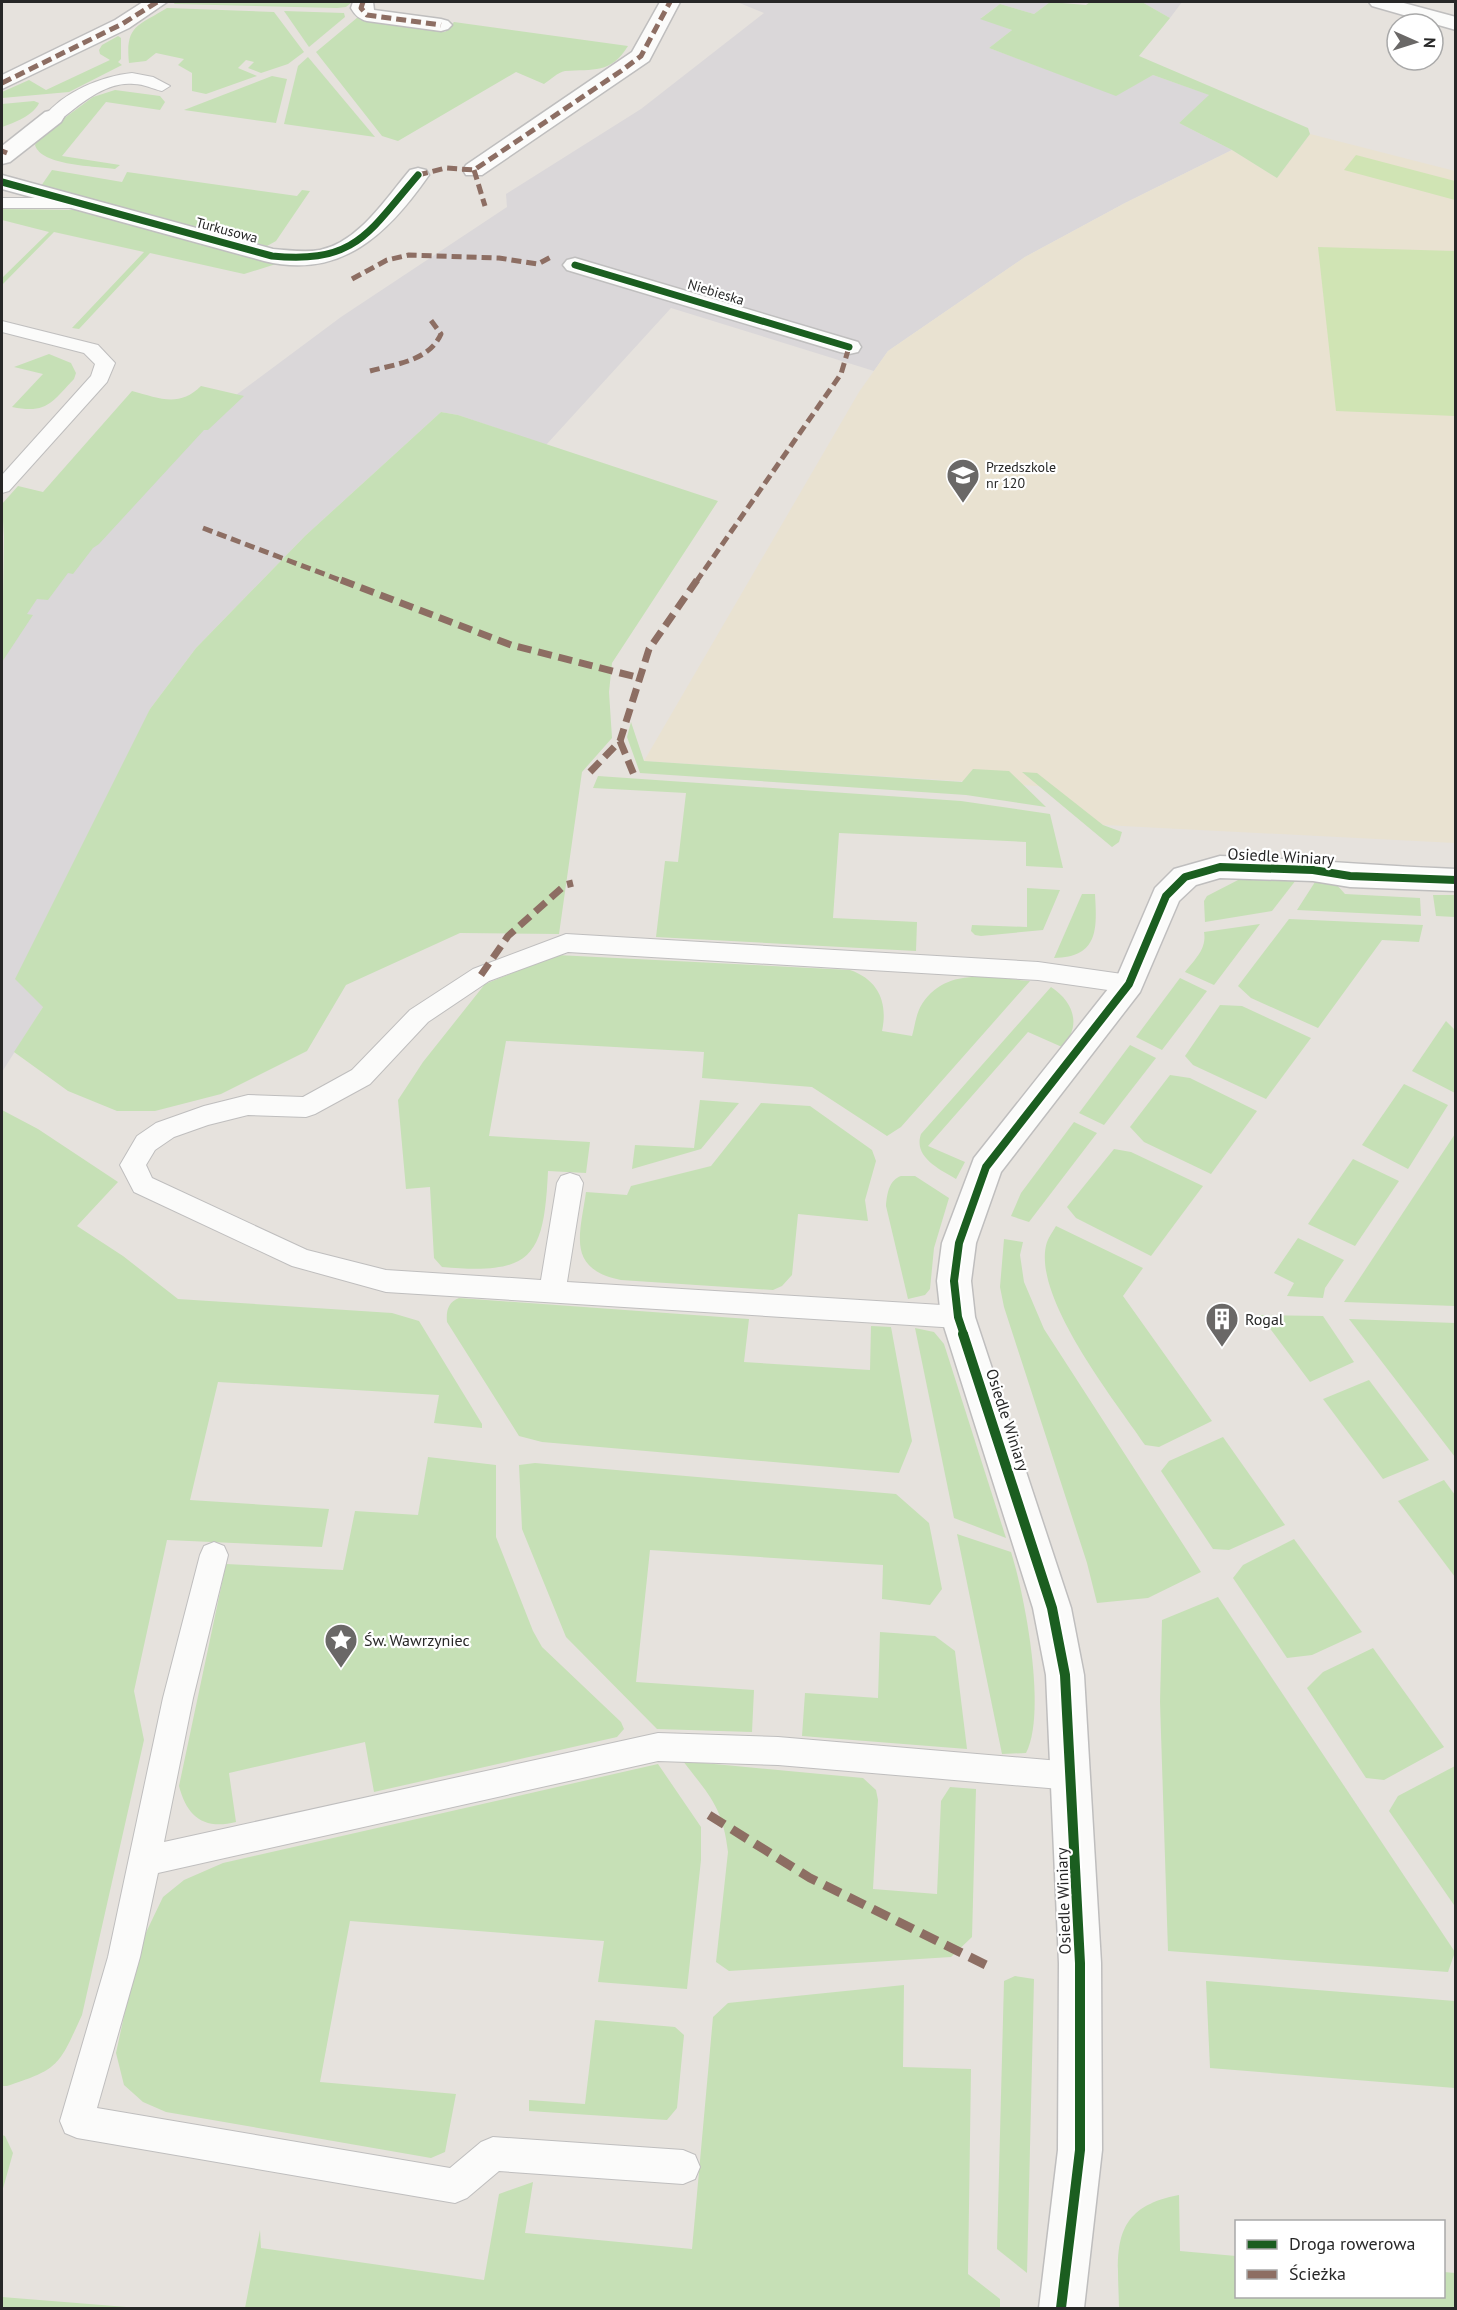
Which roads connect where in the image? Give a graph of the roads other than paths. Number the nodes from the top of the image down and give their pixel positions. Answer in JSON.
{"nodes":[{"id":1,"x":157,"y":2,"type":"edge"},
{"id":2,"x":363,"y":2,"type":"edge"},
{"id":3,"x":670,"y":2,"type":"edge"},
{"id":4,"x":1379,"y":2,"type":"edge"},
{"id":5,"x":1441,"y":2,"type":"edge"},
{"id":6,"x":1455,"y":5,"type":"edge"},
{"id":7,"x":1455,"y":24,"type":"edge"},
{"id":8,"x":441,"y":25,"type":"dead end"},
{"id":9,"x":2,"y":82,"type":"edge"},
{"id":10,"x":162,"y":87,"type":"dead end"},
{"id":11,"x":54,"y":117,"type":"joint"},
{"id":12,"x":3,"y":154,"type":"edge"},
{"id":13,"x":474,"y":170,"type":"dead end"},
{"id":14,"x":418,"y":175,"type":"dead end"},
{"id":15,"x":2,"y":182,"type":"edge"},
{"id":16,"x":2,"y":203,"type":"edge"},
{"id":17,"x":77,"y":203,"type":"junction"},
{"id":18,"x":575,"y":265,"type":"dead end"},
{"id":19,"x":2,"y":327,"type":"edge"},
{"id":20,"x":849,"y":347,"type":"dead end"},
{"id":21,"x":2,"y":487,"type":"edge"},
{"id":22,"x":1455,"y":880,"type":"edge"},
{"id":23,"x":1129,"y":984,"type":"junction"},
{"id":24,"x":570,"y":1183,"type":"dead end"},
{"id":25,"x":552,"y":1292,"type":"junction"},
{"id":26,"x":958,"y":1317,"type":"junction"},
{"id":27,"x":214,"y":1555,"type":"dead end"},
{"id":28,"x":1072,"y":1776,"type":"junction"},
{"id":29,"x":146,"y":1861,"type":"junction"},
{"id":30,"x":684,"y":2167,"type":"dead end"},
{"id":31,"x":1061,"y":2308,"type":"edge"}],
"edges":[{"from":1,"to":9,"type":"street"},
{"from":2,"to":8,"type":"street"},
{"from":3,"to":13,"type":"street"},
{"from":4,"to":7,"type":"street"},
{"from":5,"to":6,"type":"street"},
{"from":10,"to":11,"type":"lane"},
{"from":11,"to":12,"type":"street"},
{"from":14,"to":17,"type":"street","name":"Turkusowa"},
{"from":15,"to":17,"type":"street","name":"Turkusowa"},
{"from":16,"to":17,"type":"lane"},
{"from":18,"to":20,"type":"street","name":"Niebieska"},
{"from":19,"to":21,"type":"lane"},
{"from":22,"to":23,"type":"street","name":"Osiedle Winiary"},
{"from":23,"to":25,"type":"lane"},
{"from":23,"to":26,"type":"street","name":"Osiedle Winiary"},
{"from":24,"to":25,"type":"lane"},
{"from":25,"to":26,"type":"lane"},
{"from":26,"to":28,"type":"street","name":"Osiedle Winiary"},
{"from":27,"to":29,"type":"lane"},
{"from":28,"to":29,"type":"lane"},
{"from":28,"to":31,"type":"street","name":"Osiedle Winiary"},
{"from":29,"to":30,"type":"lane"}]}
